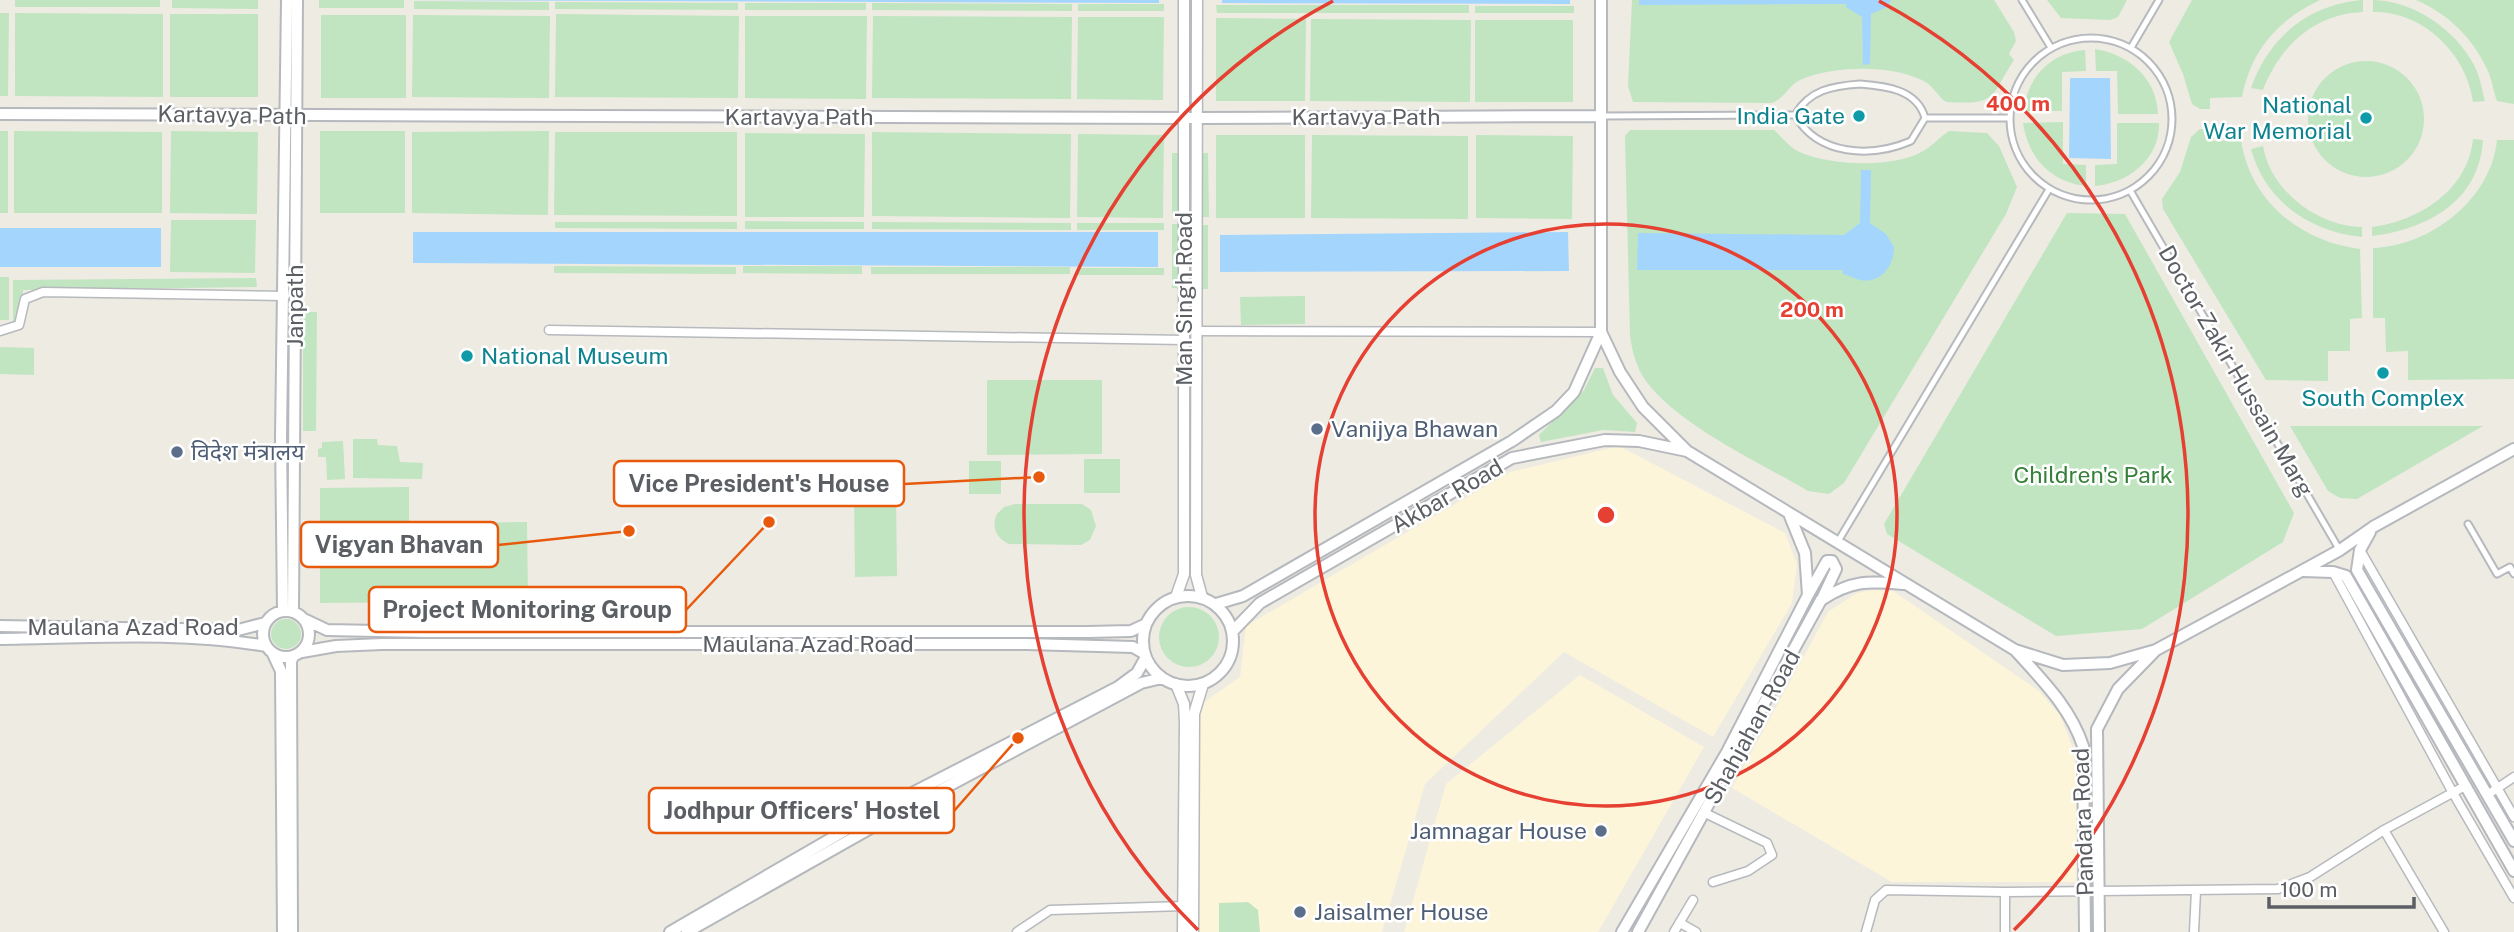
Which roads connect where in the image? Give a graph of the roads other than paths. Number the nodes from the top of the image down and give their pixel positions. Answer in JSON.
{"nodes":[{"id":1,"x":287,"y":0,"type":"edge"},
{"id":2,"x":297,"y":0,"type":"edge"},
{"id":3,"x":1184,"y":0,"type":"edge"},
{"id":4,"x":1197,"y":0,"type":"edge"},
{"id":5,"x":1601,"y":0,"type":"edge"},
{"id":6,"x":2022,"y":0,"type":"edge"},
{"id":7,"x":2159,"y":0,"type":"edge"},
{"id":8,"x":2050,"y":46,"type":"junction"},
{"id":9,"x":2132,"y":46,"type":"junction"},
{"id":10,"x":0,"y":114,"type":"edge"},
{"id":11,"x":291,"y":115,"type":"junction"},
{"id":12,"x":1599,"y":116,"type":"junction"},
{"id":13,"x":1795,"y":116,"type":"junction"},
{"id":14,"x":1191,"y":118,"type":"junction"},
{"id":15,"x":1925,"y":118,"type":"junction"},
{"id":16,"x":2008,"y":118,"type":"junction"},
{"id":17,"x":2048,"y":191,"type":"junction"},
{"id":18,"x":2131,"y":192,"type":"junction"},
{"id":19,"x":285,"y":296,"type":"junction"},
{"id":20,"x":549,"y":330,"type":"dead end"},
{"id":21,"x":0,"y":331,"type":"edge"},
{"id":22,"x":1197,"y":331,"type":"junction"},
{"id":23,"x":1601,"y":332,"type":"junction"},
{"id":24,"x":1184,"y":340,"type":"junction"},
{"id":25,"x":1522,"y":434,"type":"junction"},
{"id":26,"x":2514,"y":449,"type":"edge"},
{"id":27,"x":1688,"y":451,"type":"junction"},
{"id":28,"x":1532,"y":454,"type":"junction"},
{"id":29,"x":1790,"y":516,"type":"junction"},
{"id":30,"x":2468,"y":524,"type":"dead end"},
{"id":31,"x":2374,"y":527,"type":"junction"},
{"id":32,"x":1842,"y":546,"type":"junction"},
{"id":33,"x":2340,"y":550,"type":"junction"},
{"id":34,"x":1832,"y":564,"type":"junction"},
{"id":35,"x":2301,"y":571,"type":"junction"},
{"id":36,"x":2333,"y":572,"type":"junction"},
{"id":37,"x":2514,"y":574,"type":"edge"},
{"id":38,"x":1906,"y":585,"type":"junction"},
{"id":39,"x":1808,"y":596,"type":"junction"},
{"id":40,"x":1176,"y":597,"type":"junction"},
{"id":41,"x":1202,"y":597,"type":"junction"},
{"id":42,"x":1821,"y":600,"type":"junction"},
{"id":43,"x":1216,"y":604,"type":"junction"},
{"id":44,"x":288,"y":611,"type":"junction"},
{"id":45,"x":306,"y":620,"type":"junction"},
{"id":46,"x":265,"y":623,"type":"junction"},
{"id":47,"x":1146,"y":624,"type":"junction"},
{"id":48,"x":0,"y":626,"type":"edge"},
{"id":49,"x":1233,"y":631,"type":"junction"},
{"id":50,"x":0,"y":639,"type":"edge"},
{"id":51,"x":269,"y":650,"type":"junction"},
{"id":52,"x":2015,"y":650,"type":"junction"},
{"id":53,"x":2156,"y":650,"type":"junction"},
{"id":54,"x":298,"y":654,"type":"junction"},
{"id":55,"x":1145,"y":655,"type":"junction"},
{"id":56,"x":1162,"y":678,"type":"junction"},
{"id":57,"x":1176,"y":684,"type":"junction"},
{"id":58,"x":1201,"y":684,"type":"junction"},
{"id":59,"x":2514,"y":778,"type":"edge"},
{"id":60,"x":2465,"y":786,"type":"junction"},
{"id":61,"x":2493,"y":791,"type":"junction"},
{"id":62,"x":2453,"y":793,"type":"junction"},
{"id":63,"x":1705,"y":813,"type":"junction"},
{"id":64,"x":2514,"y":817,"type":"edge"},
{"id":65,"x":2384,"y":831,"type":"junction"},
{"id":66,"x":2514,"y":841,"type":"edge"},
{"id":67,"x":2514,"y":871,"type":"edge"},
{"id":68,"x":1713,"y":882,"type":"dead end"},
{"id":69,"x":2085,"y":890,"type":"junction"},
{"id":70,"x":2099,"y":890,"type":"junction"},
{"id":71,"x":2196,"y":891,"type":"junction"},
{"id":72,"x":2005,"y":892,"type":"junction"},
{"id":73,"x":2514,"y":898,"type":"edge"},
{"id":74,"x":1693,"y":900,"type":"dead end"},
{"id":75,"x":1185,"y":906,"type":"junction"},
{"id":76,"x":1679,"y":922,"type":"junction"},
{"id":77,"x":283,"y":932,"type":"edge"},
{"id":78,"x":292,"y":932,"type":"edge"},
{"id":79,"x":670,"y":932,"type":"edge"},
{"id":80,"x":687,"y":932,"type":"edge"},
{"id":81,"x":1017,"y":932,"type":"edge"},
{"id":82,"x":1184,"y":932,"type":"edge"},
{"id":83,"x":1193,"y":932,"type":"edge"},
{"id":84,"x":1622,"y":932,"type":"edge"},
{"id":85,"x":1638,"y":932,"type":"edge"},
{"id":86,"x":1674,"y":932,"type":"edge"},
{"id":87,"x":1696,"y":932,"type":"edge"},
{"id":88,"x":1866,"y":932,"type":"edge"},
{"id":89,"x":2005,"y":932,"type":"edge"},
{"id":90,"x":2085,"y":932,"type":"edge"},
{"id":91,"x":2099,"y":932,"type":"edge"},
{"id":92,"x":2194,"y":932,"type":"edge"},
{"id":93,"x":2444,"y":932,"type":"edge"}],
"edges":[{"from":1,"to":11,"type":"main road","name":"Janpath"},
{"from":2,"to":11,"type":"main road","name":"Janpath"},
{"from":3,"to":14,"type":"street","name":"Man Singh Road"},
{"from":4,"to":14,"type":"street","name":"Man Singh Road"},
{"from":5,"to":12,"type":"main road"},
{"from":6,"to":8,"type":"street"},
{"from":7,"to":9,"type":"street"},
{"from":8,"to":9,"type":"street"},
{"from":8,"to":16,"type":"street"},
{"from":9,"to":18,"type":"street"},
{"from":10,"to":11,"type":"main road","name":"Kartavya Path"},
{"from":11,"to":14,"type":"main road","name":"Kartavya Path"},
{"from":11,"to":19,"type":"main road","name":"Janpath"},
{"from":11,"to":44,"type":"main road","name":"Janpath"},
{"from":12,"to":13,"type":"street"},
{"from":12,"to":14,"type":"main road","name":"Kartavya Path"},
{"from":12,"to":23,"type":"main road"},
{"from":13,"to":15,"type":"street"},
{"from":13,"to":15,"type":"street"},
{"from":14,"to":22,"type":"street","name":"Man Singh Road"},
{"from":14,"to":24,"type":"street","name":"Man Singh Road"},
{"from":15,"to":16,"type":"street"},
{"from":16,"to":17,"type":"street"},
{"from":17,"to":18,"type":"street"},
{"from":17,"to":32,"type":"street"},
{"from":18,"to":33,"type":"street","name":"Doctor Zakir Hussain Marg"},
{"from":19,"to":21,"type":"street"},
{"from":19,"to":44,"type":"main road","name":"Janpath"},
{"from":20,"to":24,"type":"street"},
{"from":22,"to":23,"type":"street"},
{"from":22,"to":41,"type":"street","name":"Man Singh Road"},
{"from":23,"to":25,"type":"main road","name":"Akbar Road"},
{"from":23,"to":27,"type":"main road"},
{"from":24,"to":40,"type":"street","name":"Man Singh Road"},
{"from":25,"to":28,"type":"main road"},
{"from":25,"to":43,"type":"main road","name":"Akbar Road"},
{"from":26,"to":31,"type":"main road"},
{"from":27,"to":28,"type":"main road","name":"Akbar Road"},
{"from":27,"to":29,"type":"main road"},
{"from":28,"to":49,"type":"main road","name":"Akbar Road"},
{"from":29,"to":32,"type":"main road"},
{"from":29,"to":39,"type":"main road"},
{"from":30,"to":37,"type":"street"},
{"from":31,"to":33,"type":"main road"},
{"from":31,"to":61,"type":"main road"},
{"from":32,"to":34,"type":"main road"},
{"from":32,"to":38,"type":"main road"},
{"from":33,"to":35,"type":"main road"},
{"from":34,"to":39,"type":"main road","name":"Shahjahan Road"},
{"from":34,"to":42,"type":"main road","name":"Shahjahan Road"},
{"from":35,"to":36,"type":"main road"},
{"from":35,"to":53,"type":"main road"},
{"from":36,"to":60,"type":"main road"},
{"from":36,"to":62,"type":"street"},
{"from":38,"to":42,"type":"main road"},
{"from":38,"to":52,"type":"main road"},
{"from":39,"to":84,"type":"main road","name":"Shahjahan Road"},
{"from":40,"to":41,"type":"main road"},
{"from":40,"to":47,"type":"main road"},
{"from":41,"to":43,"type":"main road"},
{"from":42,"to":63,"type":"main road","name":"Shahjahan Road"},
{"from":43,"to":49,"type":"main road"},
{"from":44,"to":45,"type":"main road"},
{"from":44,"to":46,"type":"main road"},
{"from":45,"to":47,"type":"main road","name":"Maulana Azad Road"},
{"from":45,"to":54,"type":"main road"},
{"from":46,"to":48,"type":"main road","name":"Maulana Azad Road"},
{"from":46,"to":51,"type":"main road"},
{"from":47,"to":55,"type":"main road"},
{"from":49,"to":58,"type":"main road"},
{"from":50,"to":51,"type":"main road","name":"Maulana Azad Road"},
{"from":51,"to":54,"type":"main road"},
{"from":51,"to":77,"type":"main road"},
{"from":52,"to":53,"type":"main road"},
{"from":52,"to":69,"type":"main road","name":"Pandara Road"},
{"from":53,"to":70,"type":"main road","name":"Pandara Road"},
{"from":54,"to":55,"type":"main road","name":"Maulana Azad Road"},
{"from":54,"to":78,"type":"main road"},
{"from":55,"to":56,"type":"main road"},
{"from":55,"to":79,"type":"main road"},
{"from":56,"to":57,"type":"main road"},
{"from":56,"to":80,"type":"main road"},
{"from":57,"to":58,"type":"main road"},
{"from":57,"to":75,"type":"street"},
{"from":58,"to":83,"type":"street"},
{"from":59,"to":61,"type":"street"},
{"from":60,"to":62,"type":"street"},
{"from":60,"to":67,"type":"main road"},
{"from":61,"to":64,"type":"street"},
{"from":61,"to":66,"type":"main road"},
{"from":62,"to":65,"type":"street"},
{"from":62,"to":73,"type":"street"},
{"from":63,"to":68,"type":"street"},
{"from":63,"to":85,"type":"main road","name":"Shahjahan Road"},
{"from":65,"to":71,"type":"street"},
{"from":65,"to":93,"type":"street"},
{"from":69,"to":70,"type":"street"},
{"from":69,"to":72,"type":"street"},
{"from":69,"to":90,"type":"main road","name":"Pandara Road"},
{"from":70,"to":71,"type":"street"},
{"from":70,"to":91,"type":"main road","name":"Pandara Road"},
{"from":71,"to":92,"type":"street"},
{"from":72,"to":88,"type":"street"},
{"from":72,"to":89,"type":"street"},
{"from":74,"to":76,"type":"street"},
{"from":75,"to":81,"type":"street"},
{"from":75,"to":82,"type":"street"},
{"from":76,"to":86,"type":"street"},
{"from":76,"to":87,"type":"street"}]}
